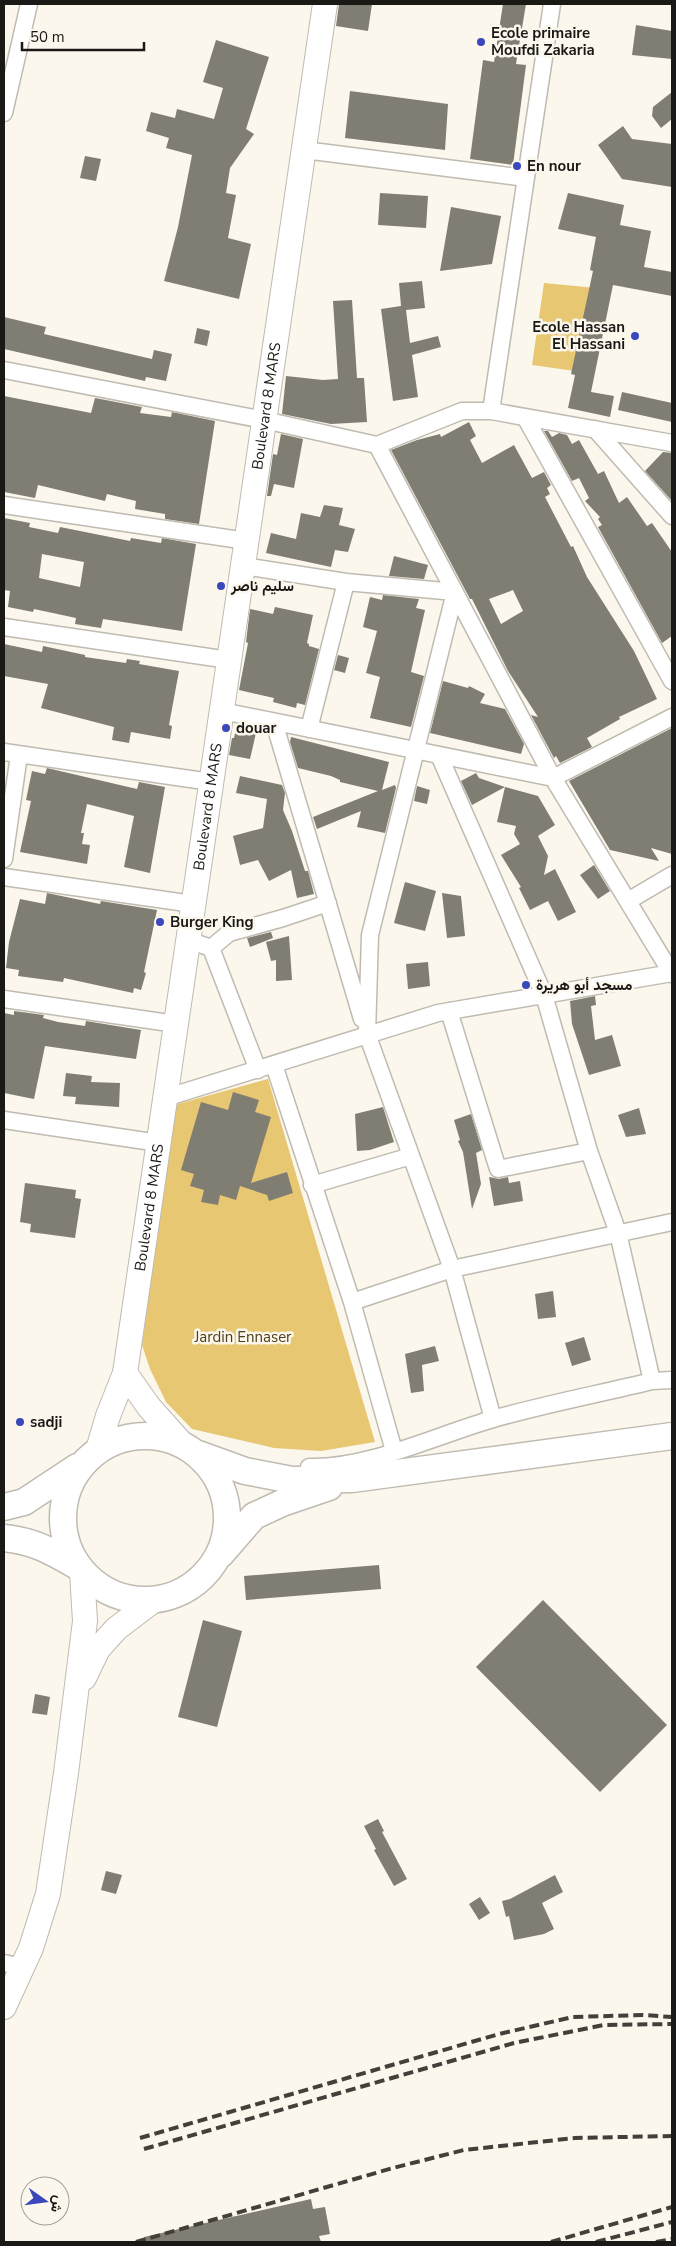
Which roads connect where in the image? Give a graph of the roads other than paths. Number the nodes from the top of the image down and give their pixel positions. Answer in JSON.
{"nodes":[{"id":1,"x":29,"y":4,"type":"edge"},
{"id":2,"x":325,"y":4,"type":"edge"},
{"id":3,"x":552,"y":4,"type":"edge"},
{"id":4,"x":7,"y":87,"type":"edge"},
{"id":5,"x":4,"y":113,"type":"edge"},
{"id":6,"x":304,"y":150,"type":"junction"},
{"id":7,"x":526,"y":178,"type":"junction"},
{"id":8,"x":4,"y":370,"type":"edge"},
{"id":9,"x":491,"y":411,"type":"junction"},
{"id":10,"x":525,"y":417,"type":"junction"},
{"id":11,"x":264,"y":420,"type":"junction"},
{"id":12,"x":595,"y":429,"type":"junction"},
{"id":13,"x":672,"y":442,"type":"edge"},
{"id":14,"x":378,"y":445,"type":"junction"},
{"id":15,"x":4,"y":505,"type":"edge"},
{"id":16,"x":672,"y":516,"type":"edge"},
{"id":17,"x":247,"y":541,"type":"junction"},
{"id":18,"x":243,"y":566,"type":"junction"},
{"id":19,"x":346,"y":582,"type":"junction"},
{"id":20,"x":455,"y":592,"type":"junction"},
{"id":21,"x":4,"y":627,"type":"edge"},
{"id":22,"x":229,"y":660,"type":"junction"},
{"id":23,"x":672,"y":681,"type":"edge"},
{"id":24,"x":222,"y":711,"type":"junction"},
{"id":25,"x":672,"y":717,"type":"edge"},
{"id":26,"x":274,"y":722,"type":"junction"},
{"id":27,"x":309,"y":729,"type":"junction"},
{"id":28,"x":414,"y":750,"type":"junction"},
{"id":29,"x":11,"y":754,"type":"edge"},
{"id":30,"x":439,"y":755,"type":"junction"},
{"id":31,"x":553,"y":778,"type":"junction"},
{"id":32,"x":212,"y":782,"type":"junction"},
{"id":33,"x":4,"y":859,"type":"edge"},
{"id":34,"x":672,"y":875,"type":"edge"},
{"id":35,"x":4,"y":877,"type":"edge"},
{"id":36,"x":628,"y":902,"type":"junction"},
{"id":37,"x":328,"y":903,"type":"junction"},
{"id":38,"x":193,"y":904,"type":"junction"},
{"id":39,"x":188,"y":940,"type":"junction"},
{"id":40,"x":211,"y":948,"type":"junction"},
{"id":41,"x":672,"y":973,"type":"edge"},
{"id":42,"x":544,"y":995,"type":"junction"},
{"id":43,"x":4,"y":999,"type":"edge"},
{"id":44,"x":449,"y":1011,"type":"junction"},
{"id":45,"x":176,"y":1024,"type":"junction"},
{"id":46,"x":367,"y":1034,"type":"junction"},
{"id":47,"x":266,"y":1068,"type":"junction"},
{"id":48,"x":165,"y":1098,"type":"junction"},
{"id":49,"x":4,"y":1120,"type":"edge"},
{"id":50,"x":159,"y":1143,"type":"junction"},
{"id":51,"x":589,"y":1151,"type":"junction"},
{"id":52,"x":411,"y":1156,"type":"junction"},
{"id":53,"x":312,"y":1185,"type":"junction"},
{"id":54,"x":672,"y":1222,"type":"edge"},
{"id":55,"x":618,"y":1233,"type":"junction"},
{"id":56,"x":452,"y":1269,"type":"junction"},
{"id":57,"x":352,"y":1302,"type":"junction"},
{"id":58,"x":125,"y":1374,"type":"junction"},
{"id":59,"x":672,"y":1380,"type":"edge"},
{"id":60,"x":652,"y":1381,"type":"junction"},
{"id":61,"x":493,"y":1419,"type":"junction"},
{"id":62,"x":672,"y":1436,"type":"edge"},
{"id":63,"x":189,"y":1448,"type":"junction"},
{"id":64,"x":394,"y":1451,"type":"junction"},
{"id":65,"x":90,"y":1457,"type":"junction"},
{"id":66,"x":352,"y":1479,"type":"junction"},
{"id":67,"x":4,"y":1507,"type":"edge"},
{"id":68,"x":4,"y":1538,"type":"edge"},
{"id":69,"x":216,"y":1560,"type":"junction"},
{"id":70,"x":80,"y":1569,"type":"junction"},
{"id":71,"x":154,"y":1600,"type":"junction"},
{"id":72,"x":76,"y":1695,"type":"junction"},
{"id":73,"x":13,"y":1965,"type":"edge"},
{"id":74,"x":4,"y":2007,"type":"edge"}],
"edges":[{"from":1,"to":4,"type":"street"},
{"from":2,"to":6,"type":"main road","name":"Boulevard 8 MARS"},
{"from":3,"to":7,"type":"street"},
{"from":4,"to":5,"type":"street"},
{"from":6,"to":7,"type":"street"},
{"from":6,"to":11,"type":"main road","name":"Boulevard 8 MARS"},
{"from":7,"to":9,"type":"street"},
{"from":8,"to":11,"type":"street"},
{"from":9,"to":10,"type":"street"},
{"from":9,"to":14,"type":"street"},
{"from":10,"to":12,"type":"street"},
{"from":10,"to":23,"type":"street"},
{"from":11,"to":14,"type":"street"},
{"from":11,"to":17,"type":"main road","name":"Boulevard 8 MARS"},
{"from":12,"to":13,"type":"street"},
{"from":12,"to":16,"type":"street"},
{"from":14,"to":20,"type":"street"},
{"from":15,"to":17,"type":"street"},
{"from":17,"to":18,"type":"main road","name":"Boulevard 8 MARS"},
{"from":18,"to":19,"type":"street"},
{"from":18,"to":22,"type":"main road","name":"Boulevard 8 MARS"},
{"from":19,"to":20,"type":"street"},
{"from":19,"to":27,"type":"street"},
{"from":20,"to":28,"type":"street"},
{"from":20,"to":31,"type":"street"},
{"from":21,"to":22,"type":"street"},
{"from":22,"to":24,"type":"main road","name":"Boulevard 8 MARS"},
{"from":24,"to":26,"type":"street"},
{"from":24,"to":32,"type":"main road","name":"Boulevard 8 MARS"},
{"from":25,"to":31,"type":"street"},
{"from":26,"to":27,"type":"street"},
{"from":26,"to":37,"type":"street"},
{"from":27,"to":28,"type":"street"},
{"from":28,"to":30,"type":"street"},
{"from":28,"to":46,"type":"street"},
{"from":29,"to":32,"type":"street"},
{"from":29,"to":33,"type":"street"},
{"from":30,"to":31,"type":"street"},
{"from":30,"to":42,"type":"street"},
{"from":31,"to":36,"type":"street"},
{"from":32,"to":38,"type":"main road","name":"Boulevard 8 MARS"},
{"from":34,"to":36,"type":"street"},
{"from":35,"to":38,"type":"street"},
{"from":36,"to":41,"type":"street"},
{"from":37,"to":40,"type":"street"},
{"from":37,"to":46,"type":"street"},
{"from":38,"to":39,"type":"main road","name":"Boulevard 8 MARS"},
{"from":39,"to":40,"type":"street"},
{"from":39,"to":45,"type":"main road","name":"Boulevard 8 MARS"},
{"from":40,"to":47,"type":"street"},
{"from":41,"to":42,"type":"street"},
{"from":42,"to":44,"type":"street"},
{"from":42,"to":51,"type":"street"},
{"from":43,"to":45,"type":"street"},
{"from":44,"to":46,"type":"street"},
{"from":44,"to":51,"type":"street"},
{"from":45,"to":48,"type":"main road","name":"Boulevard 8 MARS"},
{"from":46,"to":47,"type":"street"},
{"from":46,"to":52,"type":"street"},
{"from":47,"to":48,"type":"street"},
{"from":47,"to":53,"type":"street"},
{"from":48,"to":50,"type":"main road","name":"Boulevard 8 MARS"},
{"from":49,"to":50,"type":"street"},
{"from":50,"to":58,"type":"main road","name":"Boulevard 8 MARS"},
{"from":51,"to":55,"type":"street"},
{"from":52,"to":53,"type":"street"},
{"from":52,"to":56,"type":"street"},
{"from":53,"to":57,"type":"street"},
{"from":54,"to":55,"type":"street"},
{"from":55,"to":56,"type":"street"},
{"from":55,"to":60,"type":"street"},
{"from":56,"to":57,"type":"street"},
{"from":56,"to":61,"type":"street"},
{"from":57,"to":64,"type":"street"},
{"from":58,"to":63,"type":"main road"},
{"from":58,"to":65,"type":"main road","name":"Boulevard 8 MARS"},
{"from":59,"to":60,"type":"street"},
{"from":60,"to":61,"type":"street"},
{"from":61,"to":64,"type":"street"},
{"from":62,"to":66,"type":"main road"},
{"from":63,"to":64,"type":"street"},
{"from":63,"to":65,"type":"main road"},
{"from":63,"to":66,"type":"main road"},
{"from":63,"to":69,"type":"main road"},
{"from":65,"to":67,"type":"main road"},
{"from":65,"to":70,"type":"main road"},
{"from":66,"to":69,"type":"main road"},
{"from":68,"to":70,"type":"main road"},
{"from":69,"to":71,"type":"main road"},
{"from":70,"to":71,"type":"main road"},
{"from":70,"to":72,"type":"main road"},
{"from":71,"to":72,"type":"main road"},
{"from":72,"to":73,"type":"main road"},
{"from":73,"to":74,"type":"main road"}]}
